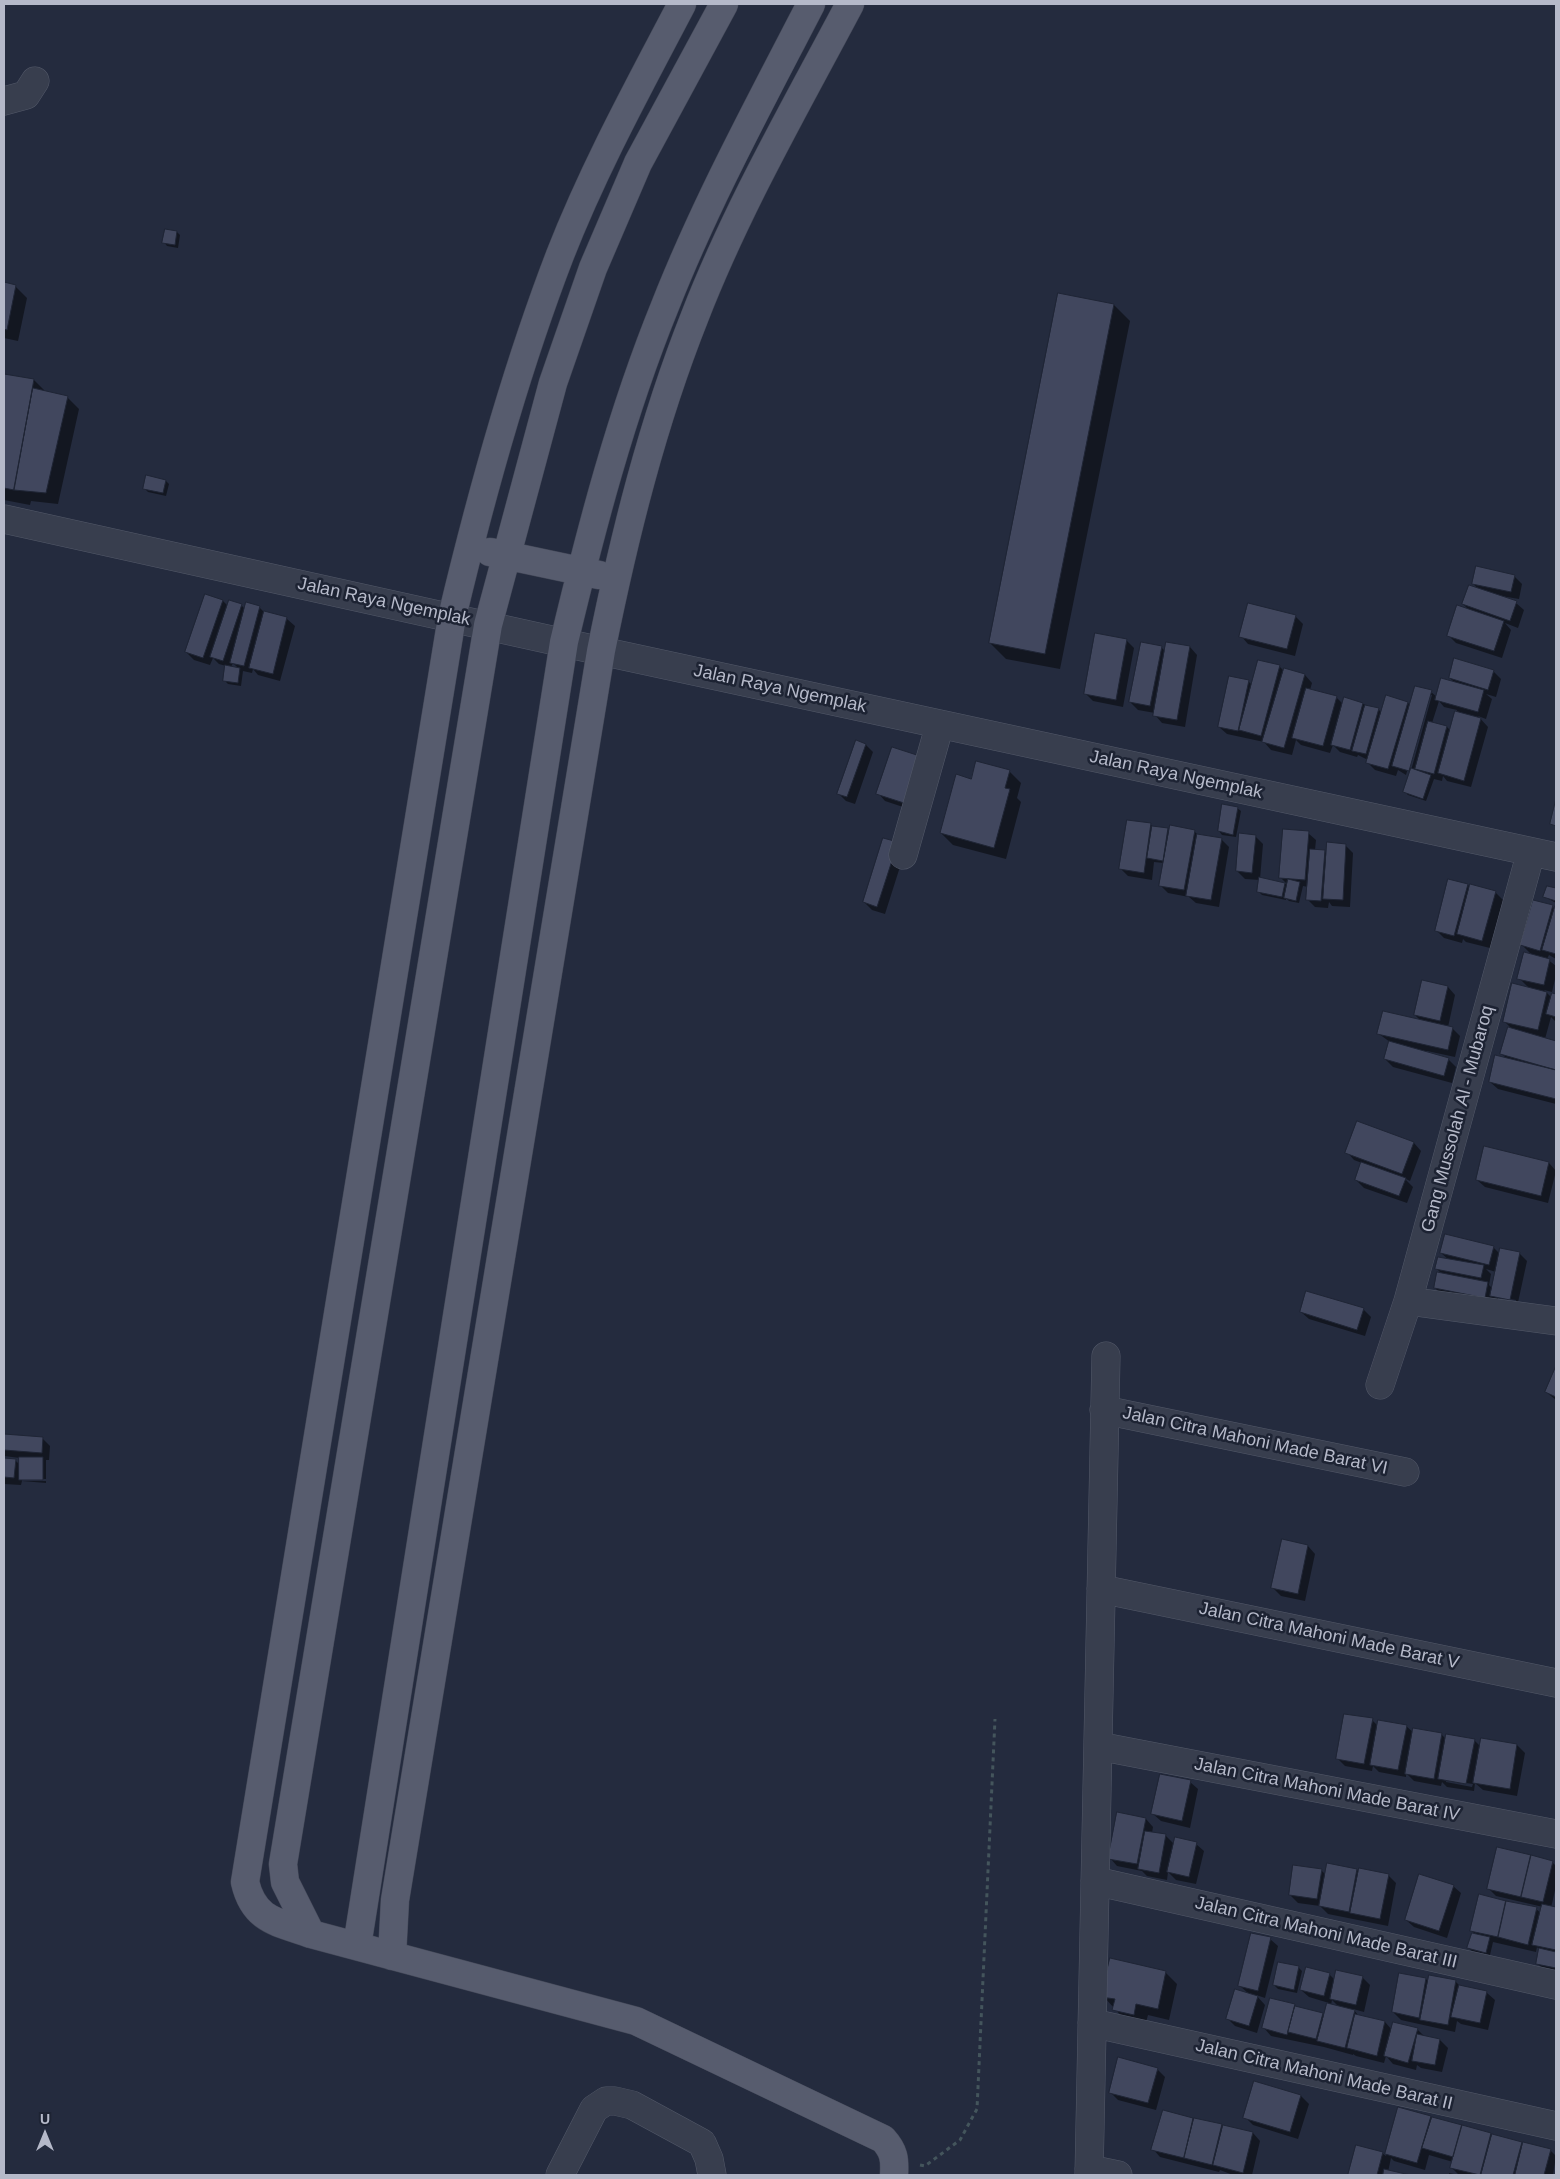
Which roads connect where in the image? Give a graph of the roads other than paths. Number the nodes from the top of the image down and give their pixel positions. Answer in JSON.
{"nodes":[{"id":1,"x":682,"y":4,"type":"edge"},
{"id":2,"x":724,"y":4,"type":"edge"},
{"id":3,"x":811,"y":4,"type":"edge"},
{"id":4,"x":850,"y":4,"type":"edge"},
{"id":5,"x":35,"y":81,"type":"dead end"},
{"id":6,"x":4,"y":101,"type":"edge"},
{"id":7,"x":4,"y":519,"type":"edge"},
{"id":8,"x":468,"y":547,"type":"junction"},
{"id":9,"x":507,"y":555,"type":"junction"},
{"id":10,"x":581,"y":571,"type":"junction"},
{"id":11,"x":615,"y":579,"type":"junction"},
{"id":12,"x":452,"y":617,"type":"junction"},
{"id":13,"x":488,"y":625,"type":"junction"},
{"id":14,"x":564,"y":642,"type":"junction"},
{"id":15,"x":601,"y":651,"type":"junction"},
{"id":16,"x":940,"y":724,"type":"junction"},
{"id":17,"x":1544,"y":854,"type":"edge"},
{"id":18,"x":903,"y":855,"type":"dead end"},
{"id":19,"x":1408,"y":1301,"type":"junction"},
{"id":20,"x":1556,"y":1320,"type":"edge"},
{"id":21,"x":1106,"y":1356,"type":"dead end"},
{"id":22,"x":1380,"y":1385,"type":"dead end"},
{"id":23,"x":1104,"y":1410,"type":"junction"},
{"id":24,"x":1406,"y":1472,"type":"dead end"},
{"id":25,"x":1101,"y":1589,"type":"junction"},
{"id":26,"x":1556,"y":1683,"type":"edge"},
{"id":27,"x":1098,"y":1746,"type":"junction"},
{"id":28,"x":1556,"y":1834,"type":"edge"},
{"id":29,"x":1095,"y":1881,"type":"junction"},
{"id":30,"x":311,"y":1934,"type":"junction"},
{"id":31,"x":357,"y":1946,"type":"junction"},
{"id":32,"x":392,"y":1956,"type":"junction"},
{"id":33,"x":1556,"y":1985,"type":"edge"},
{"id":34,"x":1092,"y":2023,"type":"junction"},
{"id":35,"x":1556,"y":2126,"type":"edge"},
{"id":36,"x":894,"y":2167,"type":"edge"},
{"id":37,"x":1089,"y":2172,"type":"edge"},
{"id":38,"x":560,"y":2175,"type":"edge"},
{"id":39,"x":712,"y":2175,"type":"edge"},
{"id":40,"x":1118,"y":2175,"type":"edge"}],
"edges":[{"from":1,"to":8,"type":"main road"},
{"from":2,"to":9,"type":"main road"},
{"from":3,"to":10,"type":"main road"},
{"from":4,"to":11,"type":"main road"},
{"from":5,"to":6,"type":"street"},
{"from":7,"to":12,"type":"street","name":"Jalan Raya Ngemplak"},
{"from":8,"to":9,"type":"main road"},
{"from":8,"to":12,"type":"main road"},
{"from":9,"to":10,"type":"main road"},
{"from":9,"to":13,"type":"main road"},
{"from":10,"to":11,"type":"main road"},
{"from":10,"to":14,"type":"main road"},
{"from":11,"to":15,"type":"main road"},
{"from":12,"to":13,"type":"street","name":"Jalan Raya Ngemplak"},
{"from":12,"to":30,"type":"main road"},
{"from":13,"to":14,"type":"street","name":"Jalan Raya Ngemplak"},
{"from":13,"to":30,"type":"main road"},
{"from":14,"to":15,"type":"street","name":"Jalan Raya Ngemplak"},
{"from":14,"to":31,"type":"main road"},
{"from":15,"to":16,"type":"street","name":"Jalan Raya Ngemplak"},
{"from":15,"to":32,"type":"main road"},
{"from":16,"to":17,"type":"street","name":"Jalan Raya Ngemplak"},
{"from":16,"to":18,"type":"street"},
{"from":17,"to":19,"type":"street","name":"Gang Mussolah Al - Mubaroq"},
{"from":19,"to":20,"type":"street"},
{"from":19,"to":22,"type":"street","name":"Gang Mussolah Al - Mubaroq"},
{"from":21,"to":23,"type":"street"},
{"from":23,"to":24,"type":"street","name":"Jalan Citra Mahoni Made Barat VI"},
{"from":23,"to":25,"type":"street"},
{"from":25,"to":26,"type":"street","name":"Jalan Citra Mahoni Made Barat V"},
{"from":25,"to":27,"type":"street"},
{"from":27,"to":28,"type":"street","name":"Jalan Citra Mahoni Made Barat IV"},
{"from":27,"to":29,"type":"street"},
{"from":29,"to":33,"type":"street","name":"Jalan Citra Mahoni Made Barat III"},
{"from":29,"to":34,"type":"street"},
{"from":30,"to":31,"type":"main road"},
{"from":31,"to":32,"type":"main road"},
{"from":32,"to":36,"type":"main road"},
{"from":34,"to":35,"type":"street","name":"Jalan Citra Mahoni Made Barat II"},
{"from":34,"to":37,"type":"street"},
{"from":37,"to":40,"type":"street"},
{"from":38,"to":39,"type":"street"}]}
